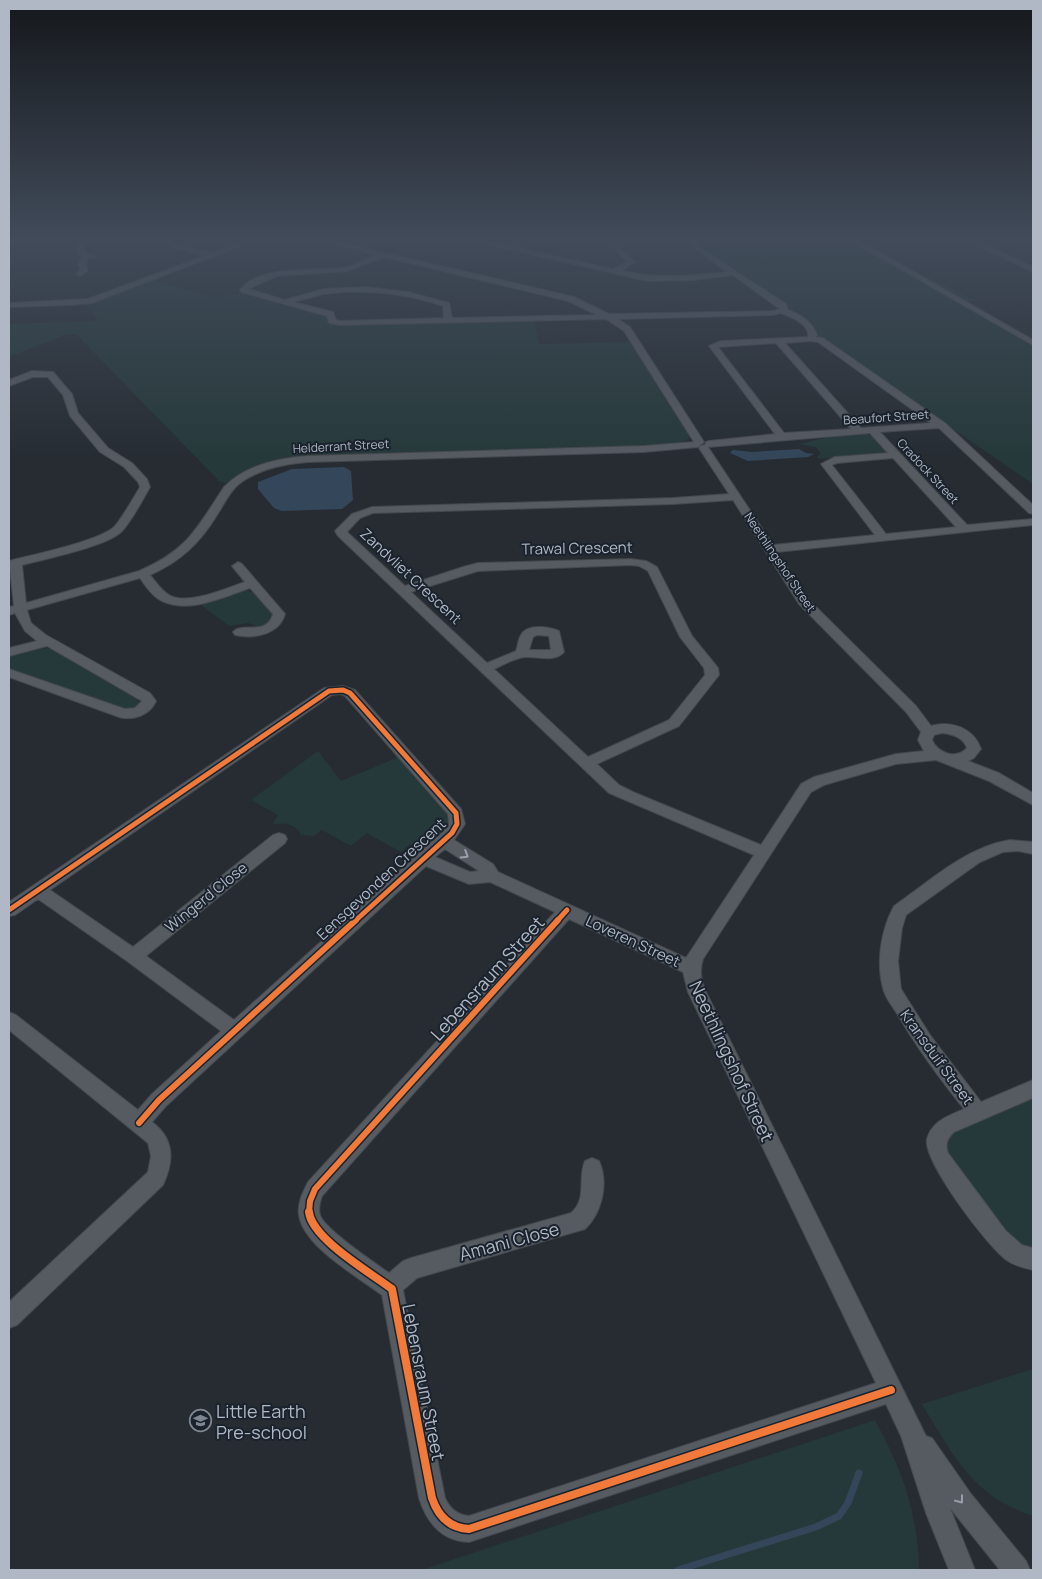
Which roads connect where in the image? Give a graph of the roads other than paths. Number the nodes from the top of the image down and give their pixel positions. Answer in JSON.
{"nodes":[{"id":1,"x":322,"y":312,"type":"edge"},
{"id":2,"x":448,"y":312,"type":"edge"},
{"id":3,"x":597,"y":312,"type":"edge"},
{"id":4,"x":779,"y":312,"type":"edge"},
{"id":5,"x":784,"y":312,"type":"edge"},
{"id":6,"x":978,"y":312,"type":"edge"},
{"id":7,"x":608,"y":317,"type":"junction"},
{"id":8,"x":448,"y":321,"type":"junction"},
{"id":9,"x":810,"y":339,"type":"junction"},
{"id":10,"x":778,"y":340,"type":"junction"},
{"id":11,"x":1033,"y":343,"type":"edge"},
{"id":12,"x":9,"y":383,"type":"edge"},
{"id":13,"x":942,"y":425,"type":"junction"},
{"id":14,"x":873,"y":430,"type":"junction"},
{"id":15,"x":858,"y":431,"type":"junction"},
{"id":16,"x":833,"y":433,"type":"junction"},
{"id":17,"x":782,"y":437,"type":"junction"},
{"id":18,"x":747,"y":443,"type":"junction"},
{"id":19,"x":702,"y":445,"type":"junction"},
{"id":20,"x":896,"y":455,"type":"junction"},
{"id":21,"x":736,"y":497,"type":"junction"},
{"id":22,"x":1033,"y":511,"type":"edge"},
{"id":23,"x":1033,"y":522,"type":"edge"},
{"id":24,"x":965,"y":530,"type":"junction"},
{"id":25,"x":883,"y":538,"type":"junction"},
{"id":26,"x":769,"y":548,"type":"junction"},
{"id":27,"x":12,"y":565,"type":"edge"},
{"id":28,"x":238,"y":566,"type":"dead end"},
{"id":29,"x":143,"y":574,"type":"junction"},
{"id":30,"x":252,"y":583,"type":"junction"},
{"id":31,"x":403,"y":591,"type":"junction"},
{"id":32,"x":14,"y":610,"type":"edge"},
{"id":33,"x":239,"y":632,"type":"dead end"},
{"id":34,"x":49,"y":642,"type":"junction"},
{"id":35,"x":9,"y":652,"type":"edge"},
{"id":36,"x":522,"y":653,"type":"dead end"},
{"id":37,"x":486,"y":668,"type":"junction"},
{"id":38,"x":9,"y":673,"type":"edge"},
{"id":39,"x":911,"y":709,"type":"junction"},
{"id":40,"x":950,"y":729,"type":"junction"},
{"id":41,"x":926,"y":736,"type":"junction"},
{"id":42,"x":974,"y":749,"type":"junction"},
{"id":43,"x":943,"y":757,"type":"junction"},
{"id":44,"x":896,"y":759,"type":"junction"},
{"id":45,"x":587,"y":763,"type":"junction"},
{"id":46,"x":994,"y":777,"type":"junction"},
{"id":47,"x":1033,"y":800,"type":"edge"},
{"id":48,"x":279,"y":838,"type":"dead end"},
{"id":49,"x":444,"y":841,"type":"junction"},
{"id":50,"x":1030,"y":847,"type":"edge"},
{"id":51,"x":763,"y":852,"type":"junction"},
{"id":52,"x":424,"y":859,"type":"junction"},
{"id":53,"x":492,"y":876,"type":"junction"},
{"id":54,"x":38,"y":890,"type":"junction"},
{"id":55,"x":9,"y":910,"type":"edge"},
{"id":56,"x":567,"y":910,"type":"junction"},
{"id":57,"x":133,"y":956,"type":"junction"},
{"id":58,"x":691,"y":968,"type":"junction"},
{"id":59,"x":9,"y":1020,"type":"edge"},
{"id":60,"x":235,"y":1031,"type":"junction"},
{"id":61,"x":1033,"y":1089,"type":"edge"},
{"id":62,"x":978,"y":1113,"type":"junction"},
{"id":63,"x":139,"y":1123,"type":"junction"},
{"id":64,"x":592,"y":1168,"type":"dead end"},
{"id":65,"x":1033,"y":1259,"type":"edge"},
{"id":66,"x":392,"y":1289,"type":"junction"},
{"id":67,"x":9,"y":1317,"type":"edge"},
{"id":68,"x":891,"y":1390,"type":"junction"},
{"id":69,"x":912,"y":1432,"type":"junction"},
{"id":70,"x":962,"y":1570,"type":"edge"},
{"id":71,"x":1017,"y":1570,"type":"edge"}],
"edges":[{"from":1,"to":8,"type":"street"},
{"from":2,"to":8,"type":"street"},
{"from":3,"to":7,"type":"street","name":"Neethlingshof Street"},
{"from":4,"to":7,"type":"street"},
{"from":5,"to":9,"type":"street"},
{"from":6,"to":11,"type":"street"},
{"from":7,"to":8,"type":"street"},
{"from":7,"to":19,"type":"street","name":"Neethlingshof Street"},
{"from":9,"to":10,"type":"street"},
{"from":9,"to":13,"type":"street"},
{"from":10,"to":15,"type":"street"},
{"from":10,"to":17,"type":"street"},
{"from":12,"to":27,"type":"street"},
{"from":13,"to":14,"type":"street","name":"Beaufort Street"},
{"from":13,"to":22,"type":"street"},
{"from":14,"to":15,"type":"street","name":"Beaufort Street"},
{"from":14,"to":20,"type":"street","name":"Cradock Street"},
{"from":15,"to":16,"type":"street","name":"Beaufort Street"},
{"from":16,"to":17,"type":"street","name":"Beaufort Street"},
{"from":16,"to":18,"type":"street","name":"Beaufort Street"},
{"from":17,"to":18,"type":"street","name":"Beaufort Street"},
{"from":18,"to":19,"type":"street","name":"Beaufort Street"},
{"from":19,"to":21,"type":"street","name":"Neethlingshof Street"},
{"from":19,"to":29,"type":"street","name":"Helderrant Street"},
{"from":20,"to":24,"type":"street","name":"Cradock Street"},
{"from":20,"to":25,"type":"street"},
{"from":21,"to":26,"type":"street","name":"Neethlingshof Street"},
{"from":21,"to":31,"type":"street","name":"Zandvliet Crescent"},
{"from":23,"to":24,"type":"street"},
{"from":24,"to":25,"type":"street"},
{"from":25,"to":26,"type":"street"},
{"from":26,"to":39,"type":"street","name":"Neethlingshof Street"},
{"from":27,"to":32,"type":"street"},
{"from":28,"to":30,"type":"street"},
{"from":29,"to":30,"type":"street"},
{"from":29,"to":32,"type":"street","name":"Helderrant Street"},
{"from":30,"to":33,"type":"street"},
{"from":31,"to":37,"type":"street","name":"Zandvliet Crescent"},
{"from":31,"to":45,"type":"street","name":"Trawal Crescent"},
{"from":32,"to":34,"type":"street"},
{"from":34,"to":35,"type":"street"},
{"from":34,"to":38,"type":"street"},
{"from":36,"to":37,"type":"street"},
{"from":37,"to":45,"type":"street","name":"Zandvliet Crescent"},
{"from":39,"to":40,"type":"street","name":"Neethlingshof Street"},
{"from":39,"to":41,"type":"street","name":"Neethlingshof Street"},
{"from":40,"to":41,"type":"street"},
{"from":40,"to":42,"type":"street","name":"Neethlingshof Street"},
{"from":41,"to":43,"type":"street"},
{"from":41,"to":44,"type":"street","name":"Neethlingshof Street"},
{"from":42,"to":43,"type":"street","name":"Neethlingshof Street"},
{"from":42,"to":46,"type":"street","name":"Neethlingshof Street"},
{"from":43,"to":44,"type":"street","name":"Neethlingshof Street"},
{"from":43,"to":46,"type":"street"},
{"from":44,"to":51,"type":"street","name":"Neethlingshof Street"},
{"from":45,"to":51,"type":"street","name":"Zandvliet Crescent"},
{"from":46,"to":47,"type":"street"},
{"from":48,"to":57,"type":"street","name":"Wingerd Close"},
{"from":49,"to":52,"type":"street","name":"Eensgevonden Crescent"},
{"from":49,"to":53,"type":"street","name":"Loveren Street","one_way":true},
{"from":49,"to":54,"type":"street","name":"Eensgevonden Crescent"},
{"from":50,"to":62,"type":"street","name":"Kransduif Street"},
{"from":51,"to":58,"type":"street","name":"Neethlingshof Street"},
{"from":52,"to":53,"type":"street","name":"Loveren Street"},
{"from":52,"to":60,"type":"street","name":"Eensgevonden Crescent"},
{"from":53,"to":56,"type":"street","name":"Loveren Street"},
{"from":54,"to":55,"type":"street","name":"Eensgevonden Crescent"},
{"from":54,"to":57,"type":"street"},
{"from":56,"to":58,"type":"street","name":"Loveren Street"},
{"from":56,"to":66,"type":"street","name":"Lebensraum Street"},
{"from":57,"to":60,"type":"street"},
{"from":58,"to":68,"type":"street","name":"Neethlingshof Street"},
{"from":59,"to":63,"type":"street"},
{"from":60,"to":63,"type":"street","name":"Eensgevonden Crescent"},
{"from":61,"to":62,"type":"street"},
{"from":62,"to":65,"type":"street"},
{"from":63,"to":67,"type":"street"},
{"from":64,"to":66,"type":"street","name":"Amani Close"},
{"from":66,"to":68,"type":"street","name":"Lebensraum Street"},
{"from":68,"to":69,"type":"street","name":"Neethlingshof Street"},
{"from":69,"to":70,"type":"street","name":"Neethlingshof Street"},
{"from":69,"to":71,"type":"street","name":"Neethlingshof Street","one_way":true}]}
